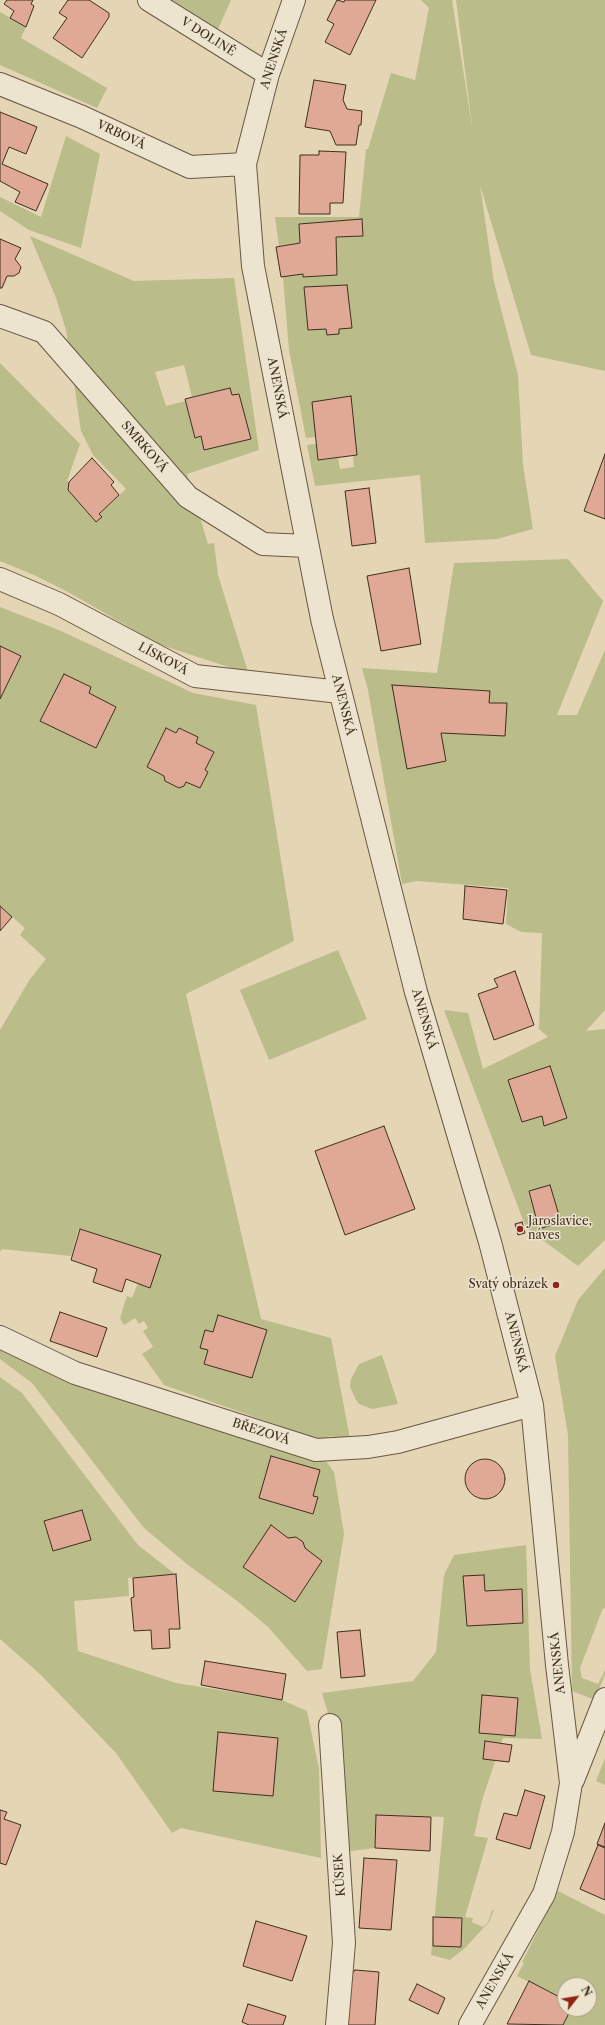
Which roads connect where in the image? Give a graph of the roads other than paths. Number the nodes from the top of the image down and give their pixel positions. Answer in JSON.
{"nodes":[{"id":1,"x":149,"y":0,"type":"edge"},
{"id":2,"x":294,"y":0,"type":"edge"},
{"id":3,"x":268,"y":74,"type":"junction"},
{"id":4,"x":0,"y":84,"type":"edge"},
{"id":5,"x":245,"y":164,"type":"junction"},
{"id":6,"x":0,"y":316,"type":"edge"},
{"id":7,"x":308,"y":546,"type":"junction"},
{"id":8,"x":0,"y":579,"type":"edge"},
{"id":9,"x":340,"y":692,"type":"junction"},
{"id":10,"x":0,"y":1337,"type":"edge"},
{"id":11,"x":532,"y":1405,"type":"junction"},
{"id":12,"x":605,"y":1699,"type":"edge"},
{"id":13,"x":330,"y":1725,"type":"dead end"},
{"id":14,"x":572,"y":1783,"type":"junction"},
{"id":15,"x":337,"y":2025,"type":"edge"},
{"id":16,"x":470,"y":2025,"type":"edge"}],
"edges":[{"from":1,"to":3,"type":"street","name":"V DOLINĚ"},
{"from":2,"to":3,"type":"street","name":"ANENSKÁ"},
{"from":3,"to":5,"type":"street","name":"ANENSKÁ"},
{"from":4,"to":5,"type":"street","name":"VRBOVÁ"},
{"from":5,"to":7,"type":"street","name":"ANENSKÁ"},
{"from":6,"to":7,"type":"street","name":"SMRKOVÁ"},
{"from":7,"to":9,"type":"street","name":"ANENSKÁ"},
{"from":8,"to":9,"type":"street","name":"LÍSKOVÁ"},
{"from":9,"to":11,"type":"street","name":"ANENSKÁ"},
{"from":10,"to":11,"type":"street","name":"BŘEZOVÁ"},
{"from":11,"to":14,"type":"street","name":"ANENSKÁ"},
{"from":12,"to":14,"type":"street"},
{"from":13,"to":15,"type":"street","name":"KÚSEK"},
{"from":14,"to":16,"type":"street","name":"ANENSKÁ"}]}
